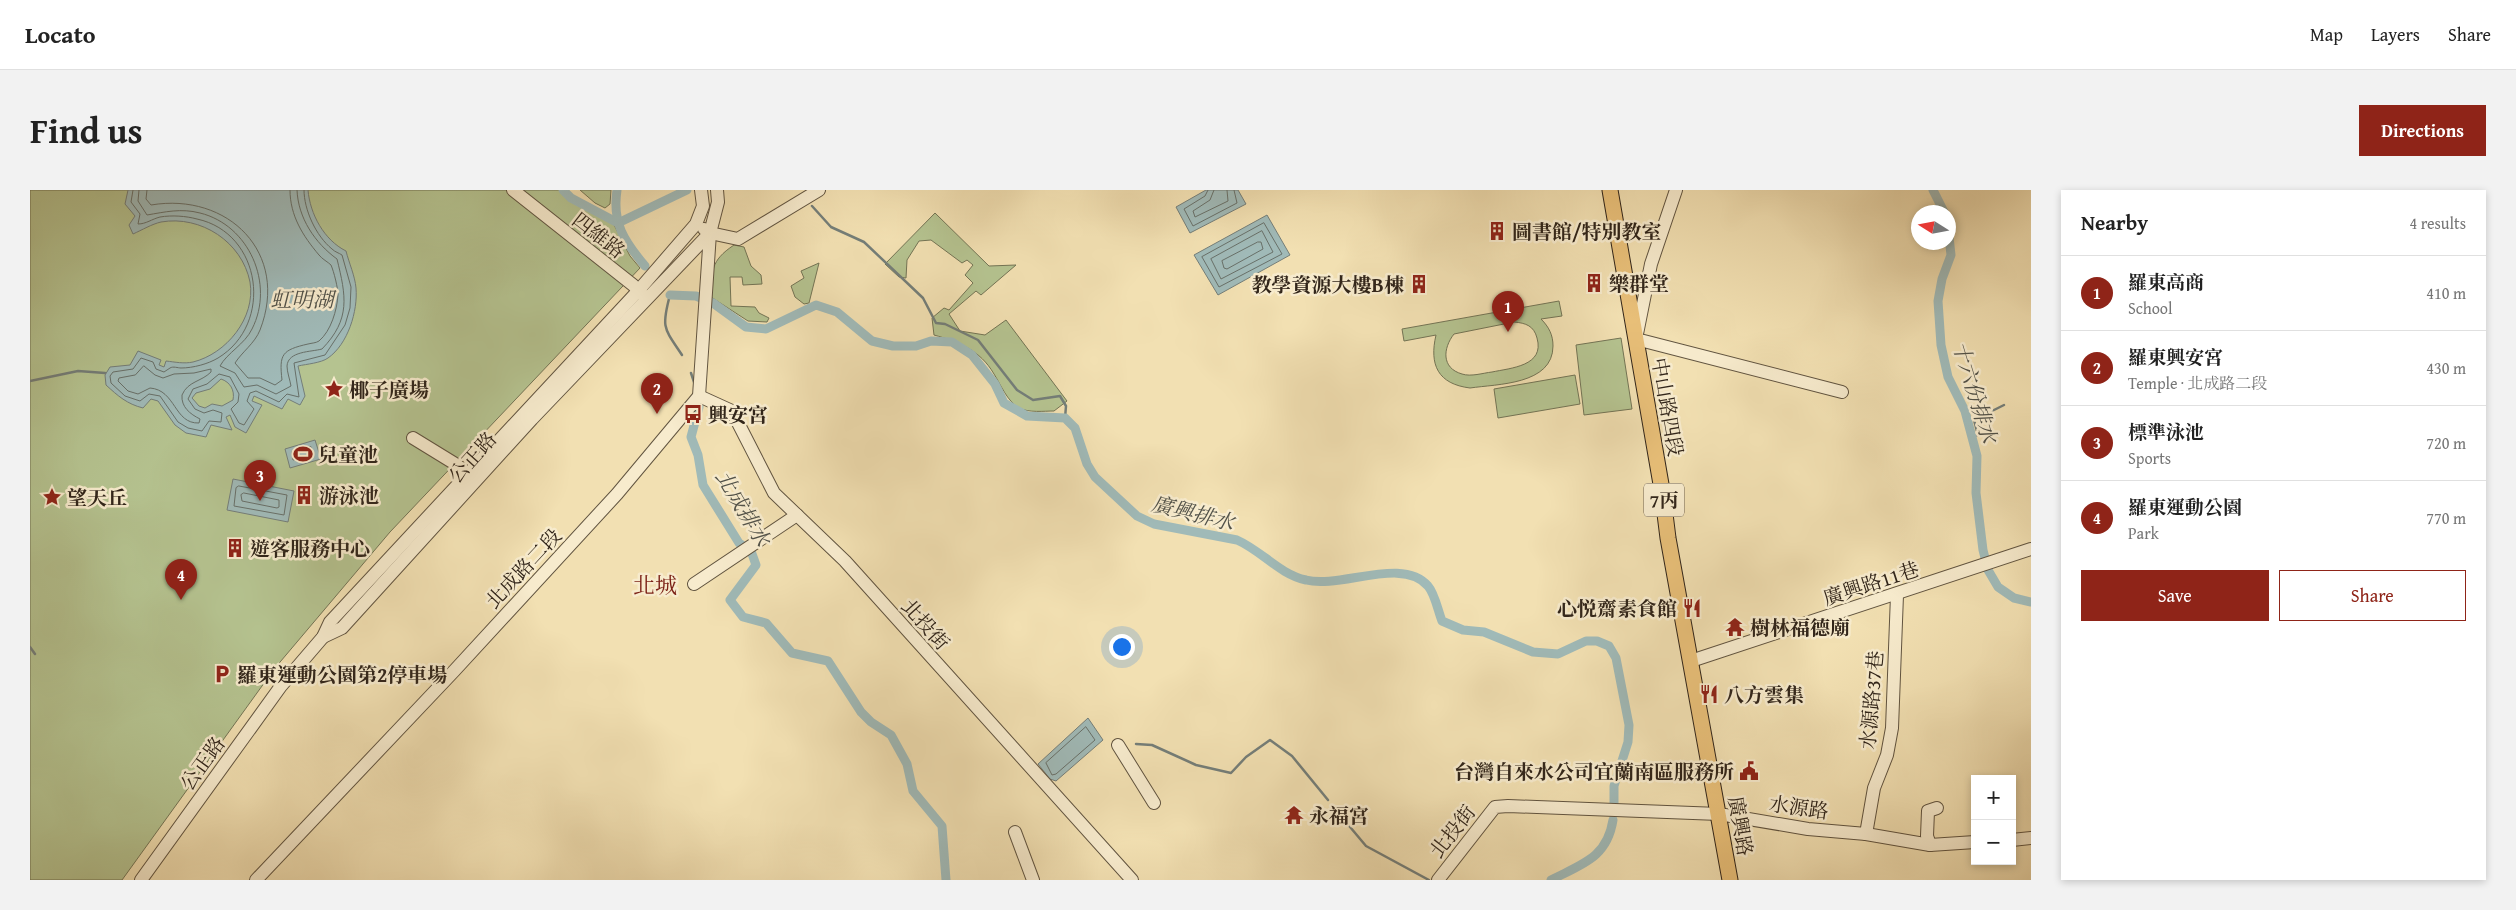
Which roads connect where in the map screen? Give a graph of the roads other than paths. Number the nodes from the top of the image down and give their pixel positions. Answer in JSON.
{"nodes":[{"id":1,"x":513,"y":190,"type":"edge"},
{"id":2,"x":701,"y":190,"type":"edge"},
{"id":3,"x":717,"y":190,"type":"edge"},
{"id":4,"x":819,"y":190,"type":"edge"},
{"id":5,"x":1610,"y":190,"type":"edge"},
{"id":6,"x":1676,"y":190,"type":"edge"},
{"id":7,"x":696,"y":224,"type":"junction"},
{"id":8,"x":710,"y":233,"type":"junction"},
{"id":9,"x":642,"y":295,"type":"junction"},
{"id":10,"x":1636,"y":339,"type":"junction"},
{"id":11,"x":1842,"y":392,"type":"dead end"},
{"id":12,"x":699,"y":396,"type":"junction"},
{"id":13,"x":413,"y":438,"type":"dead end"},
{"id":14,"x":472,"y":478,"type":"junction"},
{"id":15,"x":797,"y":515,"type":"junction"},
{"id":16,"x":2031,"y":549,"type":"edge"},
{"id":17,"x":694,"y":584,"type":"dead end"},
{"id":18,"x":1897,"y":595,"type":"junction"},
{"id":19,"x":1691,"y":661,"type":"junction"},
{"id":20,"x":1118,"y":745,"type":"dead end"},
{"id":21,"x":1154,"y":803,"type":"dead end"},
{"id":22,"x":1938,"y":808,"type":"dead end"},
{"id":23,"x":1612,"y":811,"type":"joint"},
{"id":24,"x":1719,"y":814,"type":"junction"},
{"id":25,"x":1015,"y":832,"type":"dead end"},
{"id":26,"x":1866,"y":834,"type":"junction"},
{"id":27,"x":2031,"y":838,"type":"edge"},
{"id":28,"x":2016,"y":840,"type":"edge"},
{"id":29,"x":1971,"y":842,"type":"edge"},
{"id":30,"x":1930,"y":845,"type":"junction"},
{"id":31,"x":140,"y":880,"type":"edge"},
{"id":32,"x":256,"y":880,"type":"edge"},
{"id":33,"x":1033,"y":880,"type":"edge"},
{"id":34,"x":1132,"y":880,"type":"edge"},
{"id":35,"x":1438,"y":880,"type":"edge"},
{"id":36,"x":1730,"y":880,"type":"edge"}],
"edges":[{"from":1,"to":9,"type":"street","name":"四維路"},
{"from":2,"to":7,"type":"street","name":"公正路"},
{"from":3,"to":8,"type":"street","name":"公正路"},
{"from":4,"to":8,"type":"street"},
{"from":5,"to":10,"type":"main road","name":"中山路四段","number":"7丙"},
{"from":6,"to":10,"type":"street"},
{"from":7,"to":8,"type":"street"},
{"from":7,"to":9,"type":"street","name":"公正路"},
{"from":8,"to":9,"type":"street","name":"公正路"},
{"from":8,"to":12,"type":"street"},
{"from":9,"to":14,"type":"street","name":"公正路"},
{"from":10,"to":11,"type":"street"},
{"from":10,"to":19,"type":"main road","name":"中山路四段","number":"7丙"},
{"from":12,"to":15,"type":"street","name":"北投街"},
{"from":12,"to":32,"type":"street","name":"北成路二段"},
{"from":13,"to":14,"type":"street"},
{"from":14,"to":31,"type":"street","name":"公正路"},
{"from":15,"to":17,"type":"street"},
{"from":15,"to":34,"type":"street","name":"北投街"},
{"from":16,"to":18,"type":"street","name":"廣興路11巷"},
{"from":18,"to":19,"type":"street","name":"廣興路11巷"},
{"from":18,"to":26,"type":"street","name":"水源路37巷"},
{"from":19,"to":24,"type":"main road","name":"廣興路","number":"7丙"},
{"from":20,"to":21,"type":"street"},
{"from":22,"to":30,"type":"street"},
{"from":23,"to":24,"type":"street","name":"水源路"},
{"from":23,"to":35,"type":"street","name":"北投街"},
{"from":24,"to":26,"type":"street","name":"水源路"},
{"from":24,"to":36,"type":"main road","name":"廣興路","number":"7丙"},
{"from":25,"to":33,"type":"street"},
{"from":26,"to":30,"type":"street","name":"水源路"},
{"from":27,"to":28,"type":"street"},
{"from":29,"to":30,"type":"street","name":"水源路"}]}
